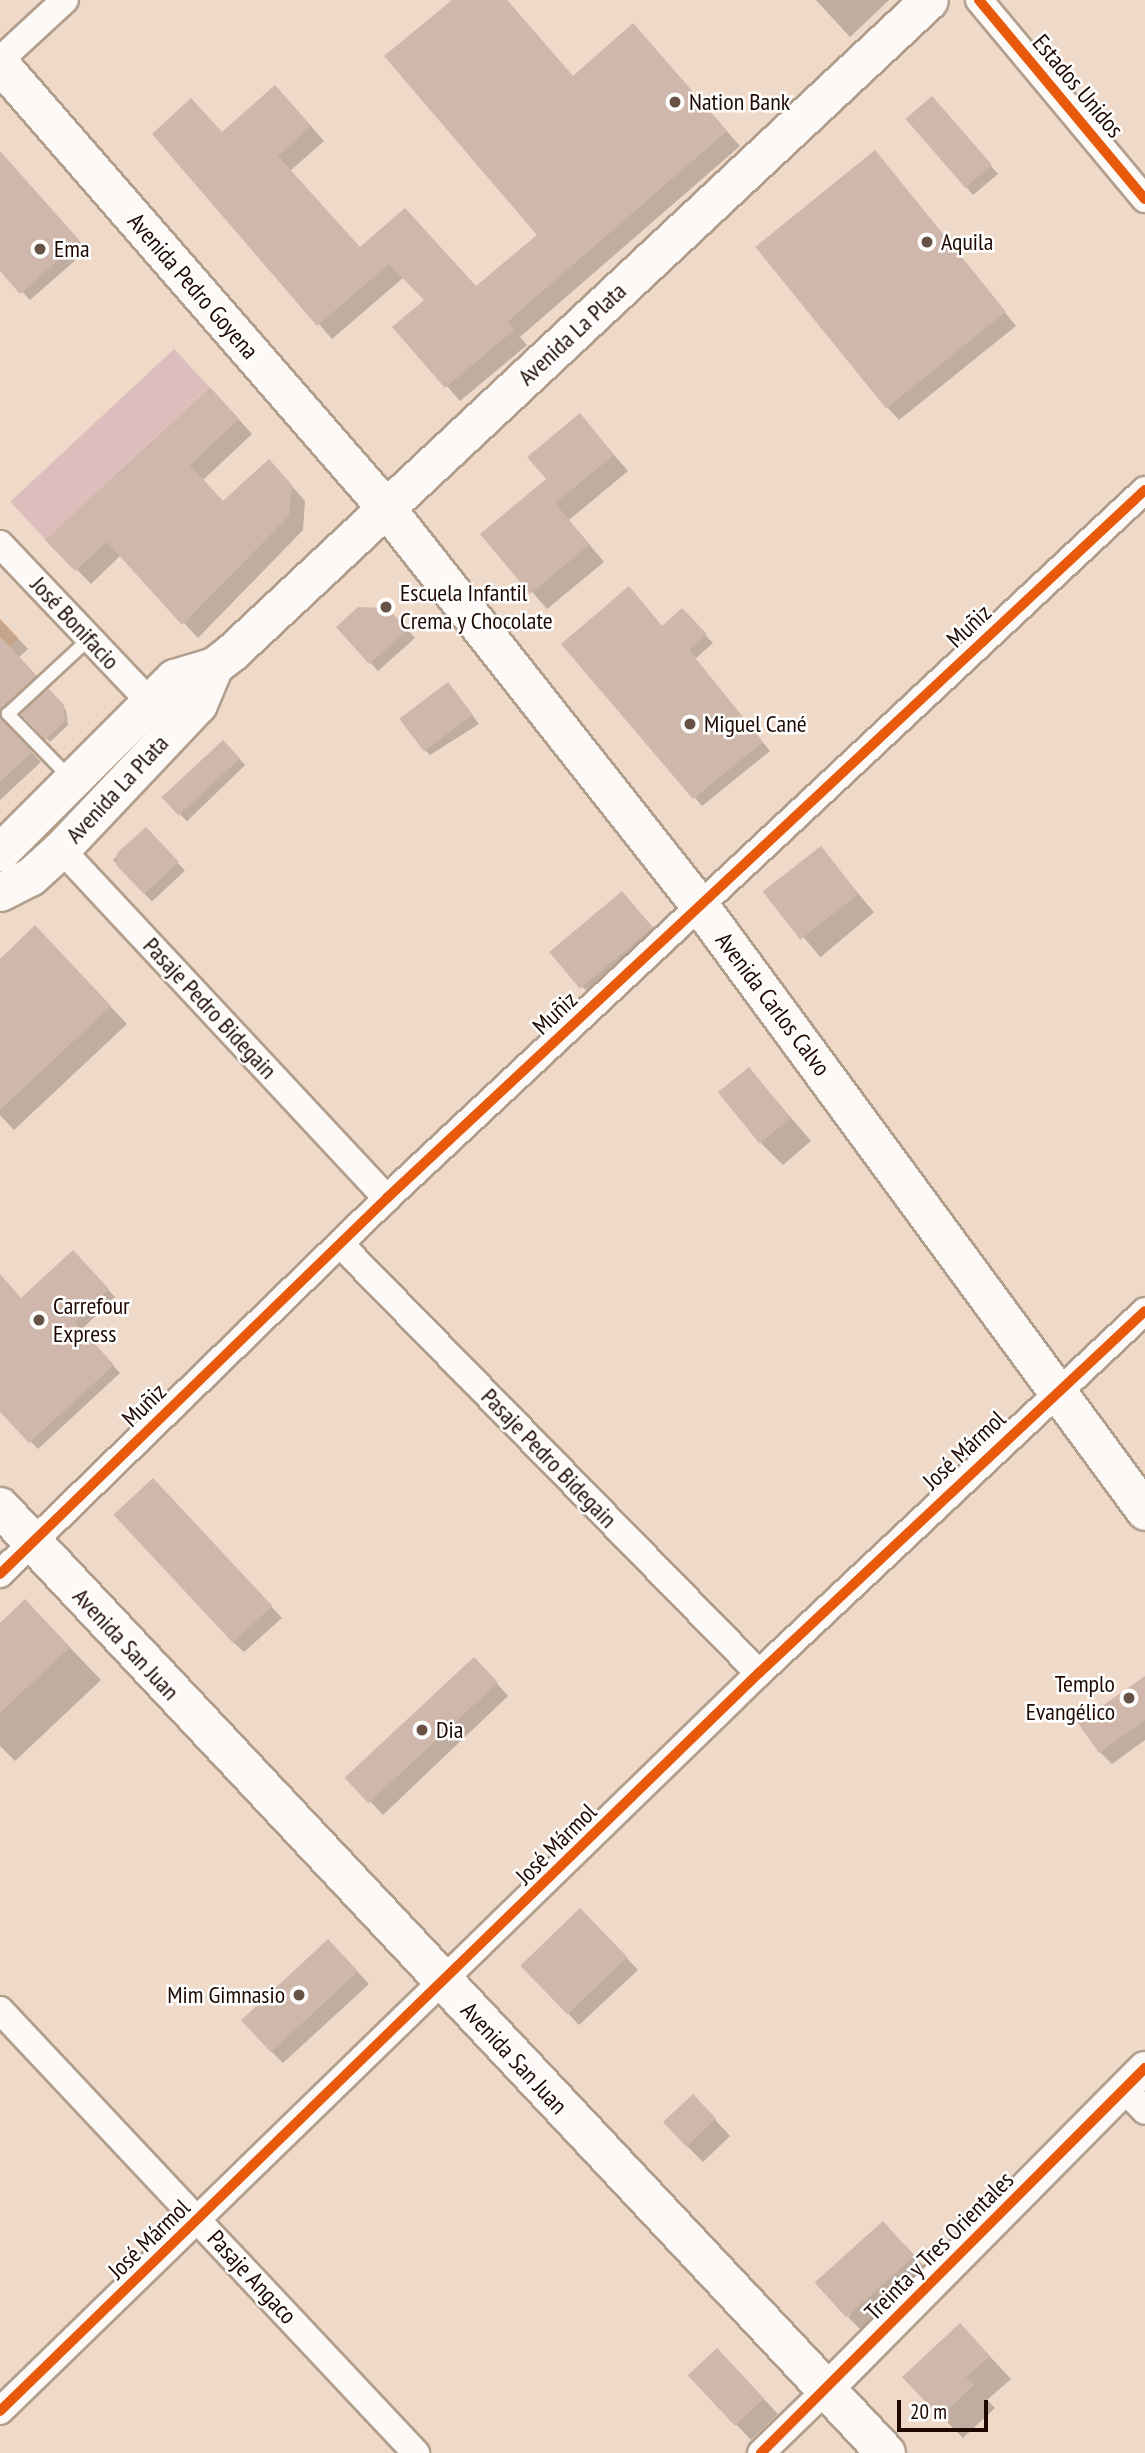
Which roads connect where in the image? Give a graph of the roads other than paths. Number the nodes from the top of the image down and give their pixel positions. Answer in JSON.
{"nodes":[{"id":1,"x":65,"y":0,"type":"edge"},
{"id":2,"x":929,"y":0,"type":"edge"},
{"id":3,"x":979,"y":0,"type":"edge"},
{"id":4,"x":0,"y":62,"type":"edge"},
{"id":5,"x":1145,"y":199,"type":"edge"},
{"id":6,"x":1145,"y":490,"type":"edge"},
{"id":7,"x":386,"y":508,"type":"junction"},
{"id":8,"x":0,"y":544,"type":"edge"},
{"id":9,"x":90,"y":638,"type":"junction"},
{"id":10,"x":214,"y":666,"type":"junction"},
{"id":11,"x":150,"y":702,"type":"junction"},
{"id":12,"x":71,"y":780,"type":"junction"},
{"id":13,"x":72,"y":837,"type":"junction"},
{"id":14,"x":0,"y":852,"type":"edge"},
{"id":15,"x":0,"y":892,"type":"edge"},
{"id":16,"x":700,"y":906,"type":"junction"},
{"id":17,"x":387,"y":1198,"type":"junction"},
{"id":18,"x":340,"y":1244,"type":"junction"},
{"id":19,"x":1145,"y":1311,"type":"edge"},
{"id":20,"x":1059,"y":1389,"type":"junction"},
{"id":21,"x":0,"y":1507,"type":"edge"},
{"id":22,"x":1145,"y":1511,"type":"edge"},
{"id":23,"x":32,"y":1543,"type":"junction"},
{"id":24,"x":0,"y":1574,"type":"edge"},
{"id":25,"x":759,"y":1673,"type":"junction"},
{"id":26,"x":444,"y":1984,"type":"junction"},
{"id":27,"x":0,"y":2010,"type":"edge"},
{"id":28,"x":1138,"y":2090,"type":"edge"},
{"id":29,"x":199,"y":2220,"type":"junction"},
{"id":30,"x":826,"y":2390,"type":"junction"},
{"id":31,"x":0,"y":2412,"type":"edge"},
{"id":32,"x":416,"y":2453,"type":"edge"},
{"id":33,"x":761,"y":2453,"type":"edge"},
{"id":34,"x":886,"y":2453,"type":"edge"}],
"edges":[{"from":1,"to":4,"type":"street"},
{"from":2,"to":7,"type":"main road","name":"Avenida La Plata"},
{"from":3,"to":5,"type":"street","name":"Estados Unidos"},
{"from":4,"to":7,"type":"main road","name":"Avenida Pedro Goyena"},
{"from":6,"to":16,"type":"street","name":"Muñiz"},
{"from":7,"to":10,"type":"main road","name":"Avenida La Plata"},
{"from":7,"to":16,"type":"main road","name":"Avenida Carlos Calvo"},
{"from":8,"to":9,"type":"street","name":"José Bonifacio"},
{"from":9,"to":11,"type":"street","name":"José Bonifacio"},
{"from":9,"to":12,"type":"lane"},
{"from":10,"to":11,"type":"main road","name":"Avenida La Plata"},
{"from":10,"to":13,"type":"main road","name":"Avenida La Plata"},
{"from":11,"to":12,"type":"main road","name":"Avenida La Plata"},
{"from":11,"to":13,"type":"main road"},
{"from":12,"to":14,"type":"main road","name":"Avenida La Plata"},
{"from":13,"to":15,"type":"main road","name":"Avenida La Plata"},
{"from":13,"to":17,"type":"street","name":"Pasaje Pedro Bidegain"},
{"from":16,"to":17,"type":"street","name":"Muñiz"},
{"from":16,"to":20,"type":"main road","name":"Avenida Carlos Calvo"},
{"from":17,"to":18,"type":"street","name":"Muñiz"},
{"from":18,"to":23,"type":"street","name":"Muñiz"},
{"from":18,"to":25,"type":"street","name":"Pasaje Pedro Bidegain"},
{"from":19,"to":20,"type":"street","name":"José Mármol"},
{"from":20,"to":22,"type":"main road","name":"Avenida Carlos Calvo"},
{"from":20,"to":25,"type":"street","name":"José Mármol"},
{"from":21,"to":23,"type":"main road","name":"Avenida San Juan"},
{"from":23,"to":24,"type":"street","name":"Muñiz"},
{"from":23,"to":26,"type":"main road","name":"Avenida San Juan"},
{"from":25,"to":26,"type":"street","name":"José Mármol"},
{"from":26,"to":29,"type":"street","name":"José Mármol"},
{"from":26,"to":30,"type":"main road","name":"Avenida San Juan"},
{"from":27,"to":29,"type":"street","name":"Pasaje Angaco"},
{"from":28,"to":30,"type":"street","name":"Treinta y Tres Orientales"},
{"from":29,"to":31,"type":"street","name":"José Mármol"},
{"from":29,"to":32,"type":"street","name":"Pasaje Angaco"},
{"from":30,"to":33,"type":"street","name":"Treinta y Tres Orientales"},
{"from":30,"to":34,"type":"main road","name":"Avenida San Juan"}]}
